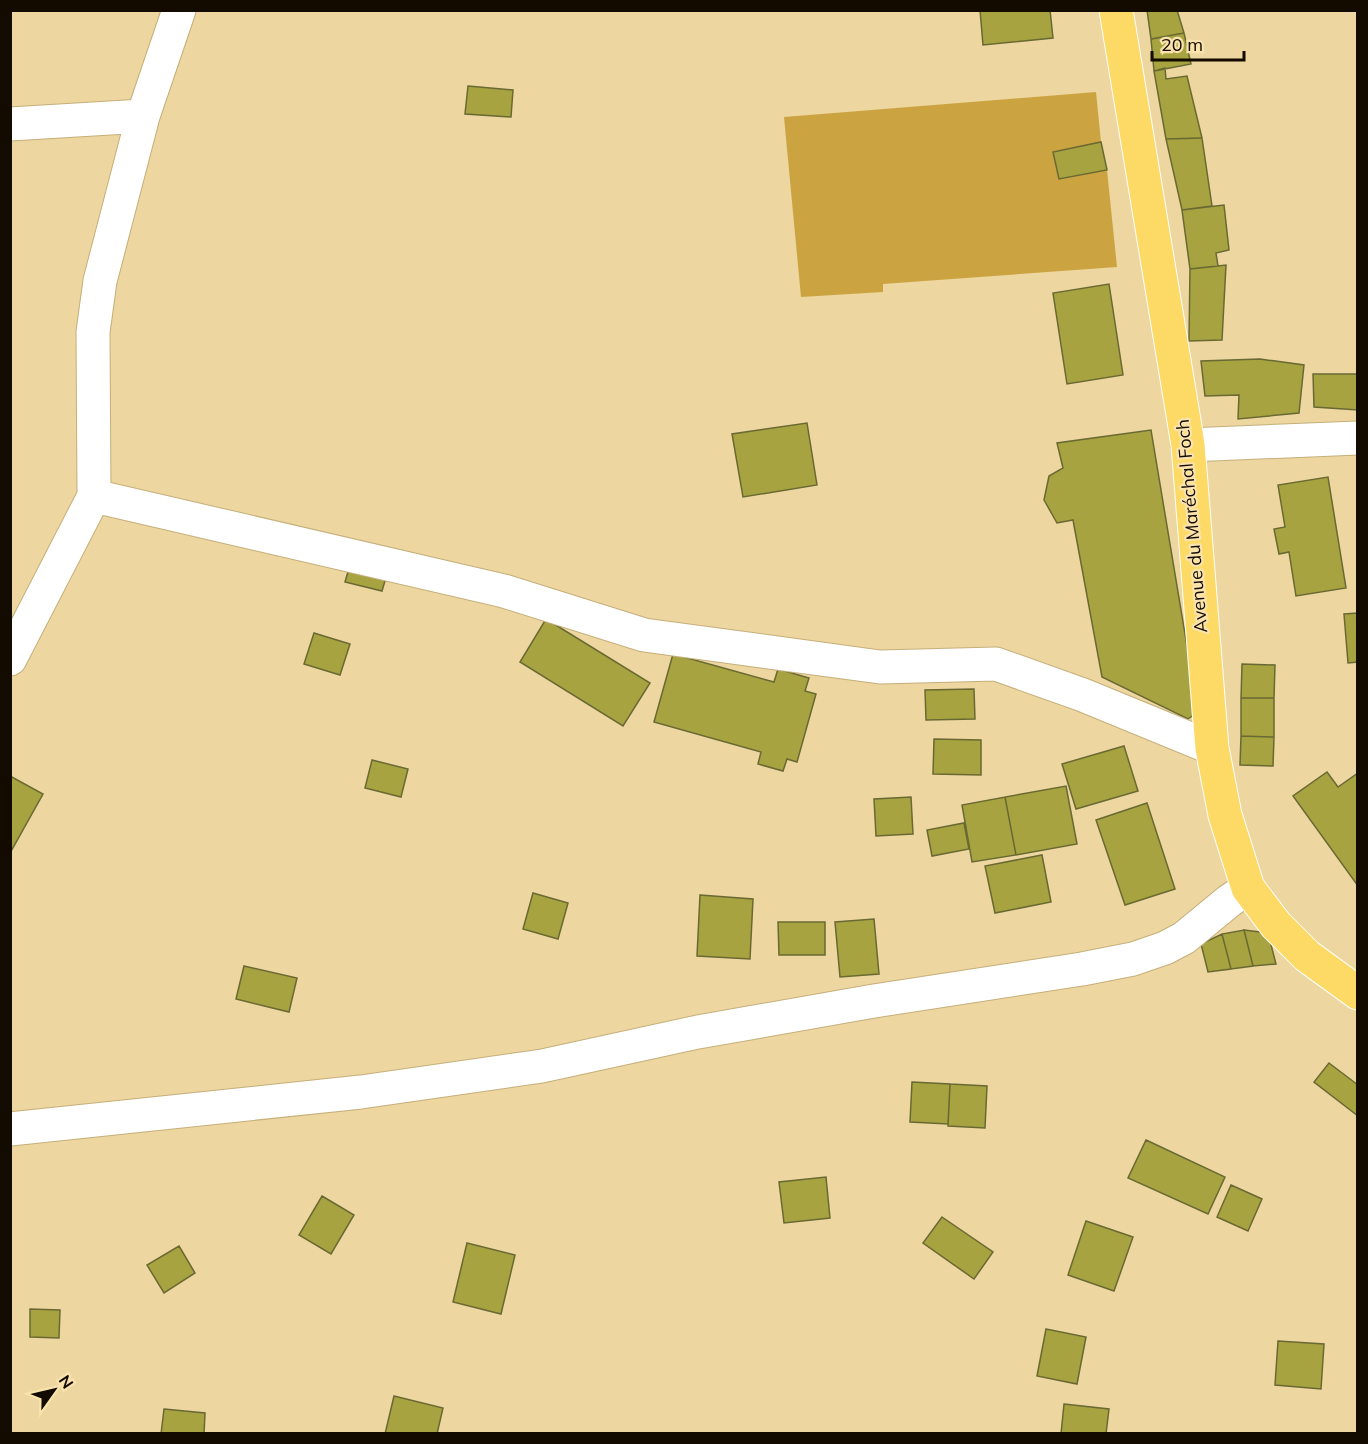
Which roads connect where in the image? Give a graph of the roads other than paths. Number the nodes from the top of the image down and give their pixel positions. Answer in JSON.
{"nodes":[{"id":1,"x":179,"y":10,"type":"edge"},
{"id":2,"x":1116,"y":10,"type":"edge"},
{"id":3,"x":143,"y":116,"type":"junction"},
{"id":4,"x":10,"y":124,"type":"edge"},
{"id":5,"x":1358,"y":438,"type":"edge"},
{"id":6,"x":1188,"y":445,"type":"junction"},
{"id":7,"x":94,"y":496,"type":"junction"},
{"id":8,"x":10,"y":658,"type":"edge"},
{"id":9,"x":1212,"y":748,"type":"junction"},
{"id":10,"x":1248,"y":888,"type":"junction"},
{"id":11,"x":1358,"y":993,"type":"edge"},
{"id":12,"x":10,"y":1129,"type":"edge"}],
"edges":[{"from":1,"to":3,"type":"street"},
{"from":2,"to":6,"type":"main road","name":"Avenue du Maréchal Foch"},
{"from":3,"to":4,"type":"street"},
{"from":3,"to":7,"type":"street"},
{"from":5,"to":6,"type":"street"},
{"from":6,"to":9,"type":"main road","name":"Avenue du Maréchal Foch"},
{"from":7,"to":8,"type":"street"},
{"from":7,"to":9,"type":"street"},
{"from":9,"to":10,"type":"main road","name":"Avenue du Maréchal Foch"},
{"from":10,"to":11,"type":"main road","name":"Avenue du Maréchal Foch"},
{"from":10,"to":12,"type":"street"}]}
